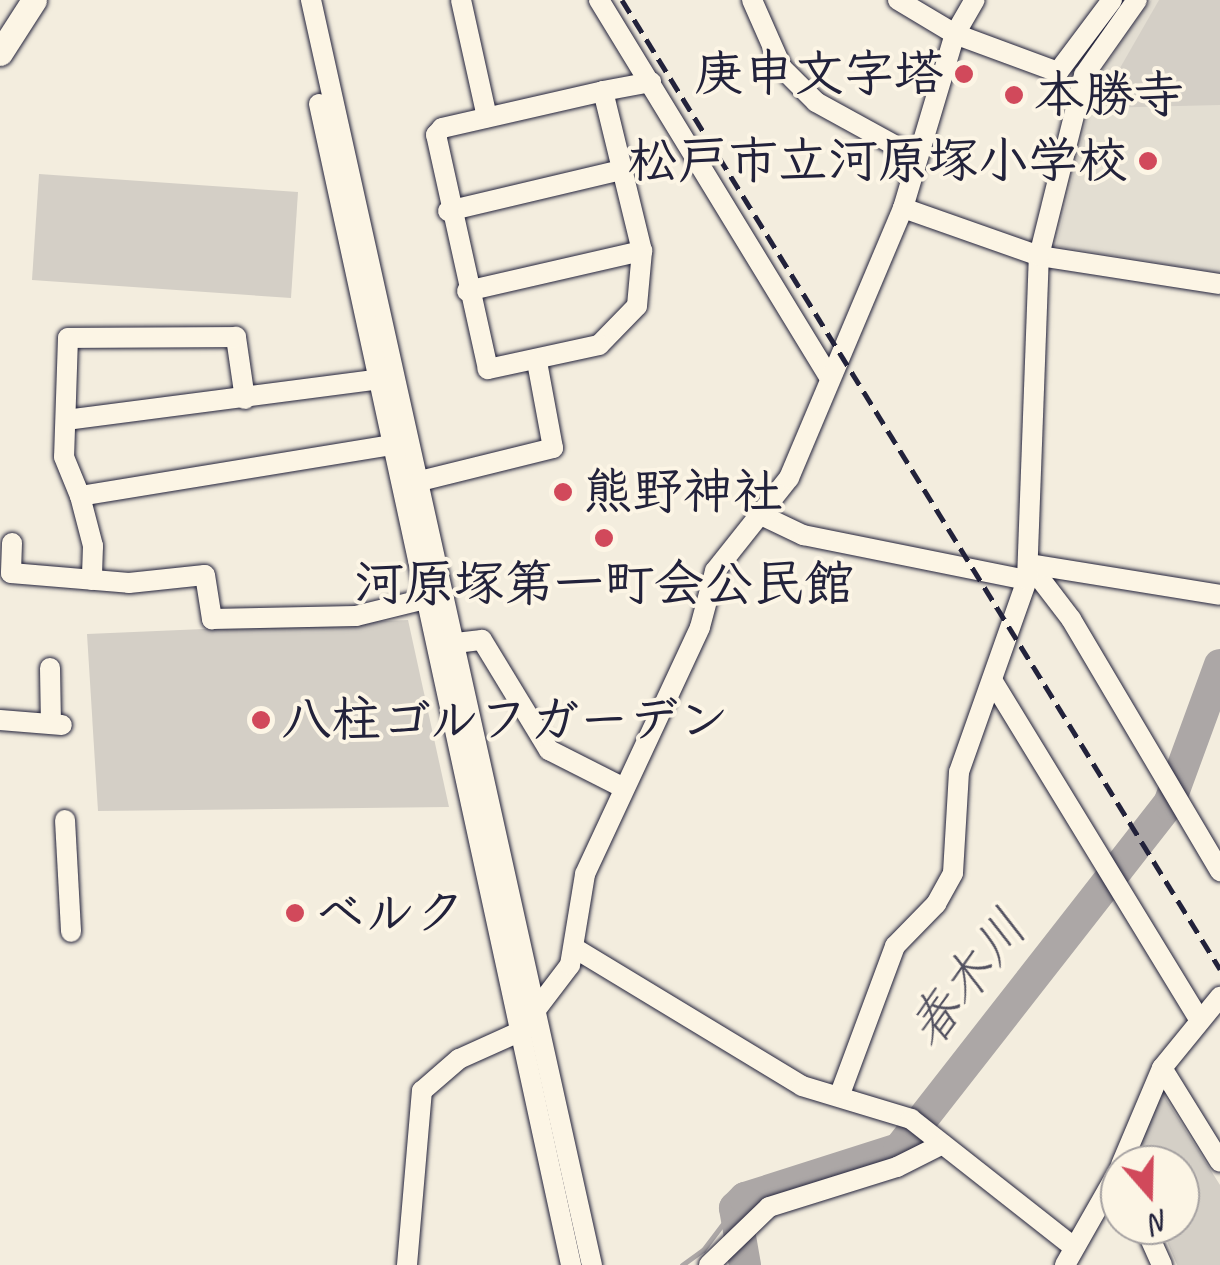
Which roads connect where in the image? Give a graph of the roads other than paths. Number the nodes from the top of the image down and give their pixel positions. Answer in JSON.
{"nodes":[{"id":1,"x":34,"y":0,"type":"edge"},
{"id":2,"x":298,"y":0,"type":"edge"},
{"id":3,"x":311,"y":0,"type":"edge"},
{"id":4,"x":461,"y":0,"type":"edge"},
{"id":5,"x":599,"y":0,"type":"edge"},
{"id":6,"x":752,"y":0,"type":"edge"},
{"id":7,"x":898,"y":0,"type":"edge"},
{"id":8,"x":975,"y":0,"type":"edge"},
{"id":9,"x":1112,"y":0,"type":"edge"},
{"id":10,"x":1137,"y":0,"type":"edge"},
{"id":11,"x":955,"y":34,"type":"junction"},
{"id":12,"x":0,"y":53,"type":"edge"},
{"id":13,"x":651,"y":82,"type":"junction"},
{"id":14,"x":604,"y":91,"type":"junction"},
{"id":15,"x":487,"y":118,"type":"junction"},
{"id":16,"x":916,"y":157,"type":"junction"},
{"id":17,"x":622,"y":170,"type":"junction"},
{"id":18,"x":903,"y":208,"type":"junction"},
{"id":19,"x":448,"y":210,"type":"junction"},
{"id":20,"x":642,"y":251,"type":"junction"},
{"id":21,"x":1039,"y":256,"type":"junction"},
{"id":22,"x":1220,"y":284,"type":"edge"},
{"id":23,"x":467,"y":290,"type":"junction"},
{"id":24,"x":537,"y":362,"type":"junction"},
{"id":25,"x":828,"y":375,"type":"junction"},
{"id":26,"x":376,"y":380,"type":"junction"},
{"id":27,"x":246,"y":399,"type":"junction"},
{"id":28,"x":66,"y":420,"type":"junction"},
{"id":29,"x":391,"y":444,"type":"junction"},
{"id":30,"x":420,"y":481,"type":"junction"},
{"id":31,"x":80,"y":496,"type":"junction"},
{"id":32,"x":761,"y":515,"type":"junction"},
{"id":33,"x":12,"y":543,"type":"dead end"},
{"id":34,"x":1028,"y":572,"type":"junction"},
{"id":35,"x":92,"y":580,"type":"junction"},
{"id":36,"x":1220,"y":595,"type":"edge"},
{"id":37,"x":425,"y":600,"type":"junction"},
{"id":38,"x":456,"y":643,"type":"junction"},
{"id":39,"x":50,"y":668,"type":"dead end"},
{"id":40,"x":992,"y":680,"type":"junction"},
{"id":41,"x":0,"y":720,"type":"edge"},
{"id":42,"x":624,"y":788,"type":"junction"},
{"id":43,"x":65,"y":820,"type":"dead end"},
{"id":44,"x":1220,"y":870,"type":"edge"},
{"id":45,"x":71,"y":932,"type":"dead end"},
{"id":46,"x":576,"y":949,"type":"junction"},
{"id":47,"x":1220,"y":998,"type":"edge"},
{"id":48,"x":538,"y":1010,"type":"junction"},
{"id":49,"x":1200,"y":1021,"type":"junction"},
{"id":50,"x":519,"y":1032,"type":"junction"},
{"id":51,"x":1162,"y":1068,"type":"junction"},
{"id":52,"x":840,"y":1094,"type":"junction"},
{"id":53,"x":943,"y":1144,"type":"junction"},
{"id":54,"x":1130,"y":1145,"type":"edge"},
{"id":55,"x":1220,"y":1162,"type":"edge"},
{"id":56,"x":1100,"y":1202,"type":"edge"},
{"id":57,"x":1068,"y":1255,"type":"edge"},
{"id":58,"x":406,"y":1265,"type":"edge"},
{"id":59,"x":571,"y":1265,"type":"edge"},
{"id":60,"x":592,"y":1265,"type":"edge"},
{"id":61,"x":710,"y":1265,"type":"edge"}],
"edges":[{"from":1,"to":12,"type":"main road"},
{"from":2,"to":26,"type":"street"},
{"from":3,"to":30,"type":"street"},
{"from":4,"to":15,"type":"street"},
{"from":5,"to":13,"type":"street"},
{"from":6,"to":16,"type":"street"},
{"from":7,"to":11,"type":"street"},
{"from":8,"to":11,"type":"street"},
{"from":9,"to":11,"type":"street"},
{"from":10,"to":21,"type":"street"},
{"from":11,"to":16,"type":"street"},
{"from":13,"to":14,"type":"street"},
{"from":13,"to":25,"type":"street"},
{"from":14,"to":15,"type":"street"},
{"from":14,"to":17,"type":"street"},
{"from":15,"to":19,"type":"street"},
{"from":16,"to":18,"type":"street"},
{"from":17,"to":19,"type":"street"},
{"from":17,"to":20,"type":"street"},
{"from":18,"to":21,"type":"street"},
{"from":18,"to":25,"type":"street"},
{"from":19,"to":23,"type":"street"},
{"from":20,"to":23,"type":"street"},
{"from":20,"to":24,"type":"street"},
{"from":21,"to":22,"type":"street"},
{"from":21,"to":34,"type":"street"},
{"from":23,"to":24,"type":"street"},
{"from":24,"to":30,"type":"street"},
{"from":25,"to":32,"type":"street"},
{"from":26,"to":27,"type":"street"},
{"from":26,"to":29,"type":"street"},
{"from":27,"to":28,"type":"street"},
{"from":27,"to":28,"type":"street"},
{"from":28,"to":31,"type":"street"},
{"from":29,"to":31,"type":"street"},
{"from":29,"to":37,"type":"street"},
{"from":30,"to":38,"type":"street"},
{"from":31,"to":35,"type":"street"},
{"from":32,"to":34,"type":"street"},
{"from":32,"to":42,"type":"street"},
{"from":33,"to":35,"type":"street"},
{"from":34,"to":36,"type":"street"},
{"from":34,"to":40,"type":"street"},
{"from":34,"to":44,"type":"street"},
{"from":35,"to":37,"type":"street"},
{"from":37,"to":50,"type":"street"},
{"from":38,"to":42,"type":"street"},
{"from":38,"to":48,"type":"street"},
{"from":39,"to":41,"type":"street"},
{"from":40,"to":49,"type":"street"},
{"from":40,"to":52,"type":"street"},
{"from":42,"to":46,"type":"street"},
{"from":43,"to":45,"type":"street"},
{"from":46,"to":48,"type":"street"},
{"from":46,"to":52,"type":"street"},
{"from":47,"to":49,"type":"street"},
{"from":48,"to":50,"type":"street"},
{"from":48,"to":60,"type":"street"},
{"from":49,"to":51,"type":"street"},
{"from":50,"to":58,"type":"street"},
{"from":50,"to":59,"type":"street"},
{"from":51,"to":54,"type":"street"},
{"from":51,"to":55,"type":"street"},
{"from":52,"to":53,"type":"street"},
{"from":53,"to":57,"type":"street"},
{"from":53,"to":61,"type":"street"},
{"from":56,"to":57,"type":"street"}]}
